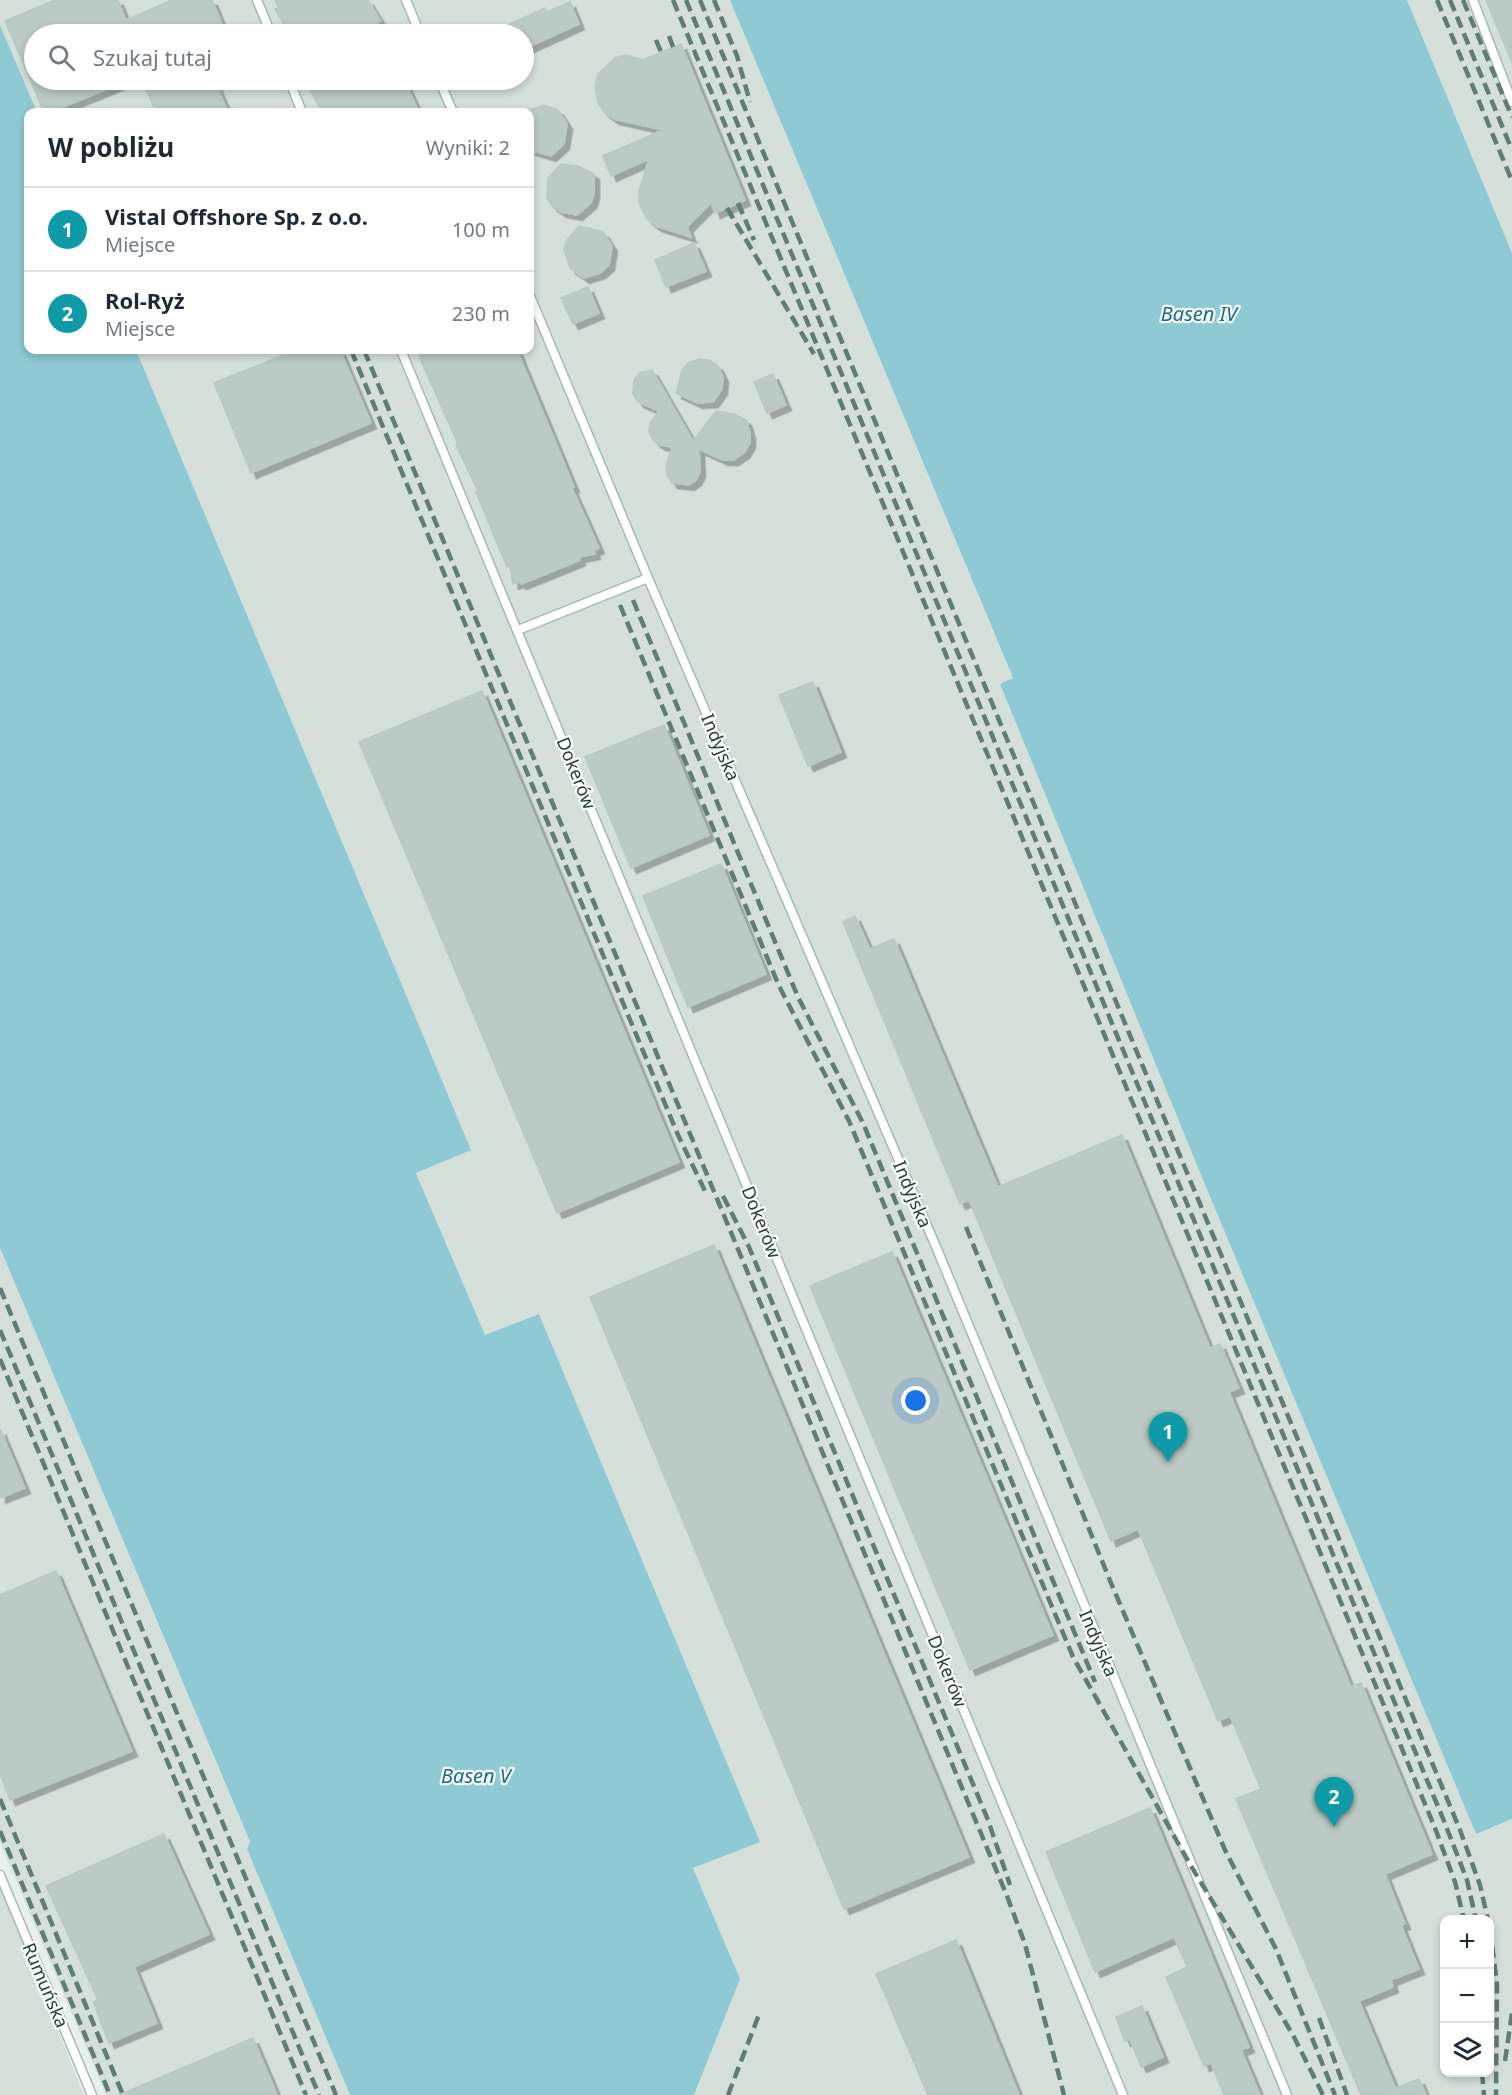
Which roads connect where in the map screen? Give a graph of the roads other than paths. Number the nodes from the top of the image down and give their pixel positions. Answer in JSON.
{"nodes":[{"id":1,"x":257,"y":0,"type":"edge"},
{"id":2,"x":406,"y":0,"type":"edge"},
{"id":3,"x":1473,"y":0,"type":"edge"},
{"id":4,"x":267,"y":24,"type":"edge"},
{"id":5,"x":416,"y":24,"type":"edge"},
{"id":6,"x":293,"y":90,"type":"edge"},
{"id":7,"x":443,"y":90,"type":"edge"},
{"id":8,"x":1512,"y":102,"type":"edge"},
{"id":9,"x":300,"y":108,"type":"edge"},
{"id":10,"x":451,"y":108,"type":"edge"},
{"id":11,"x":534,"y":306,"type":"edge"},
{"id":12,"x":403,"y":354,"type":"edge"},
{"id":13,"x":648,"y":578,"type":"junction"},
{"id":14,"x":518,"y":630,"type":"junction"},
{"id":15,"x":0,"y":1875,"type":"edge"},
{"id":16,"x":92,"y":2095,"type":"edge"},
{"id":17,"x":1123,"y":2095,"type":"edge"},
{"id":18,"x":1287,"y":2095,"type":"edge"}],
"edges":[{"from":1,"to":4,"type":"lane"},
{"from":2,"to":5,"type":"lane"},
{"from":3,"to":8,"type":"lane"},
{"from":6,"to":9,"type":"lane"},
{"from":7,"to":10,"type":"lane"},
{"from":11,"to":13,"type":"lane","name":"Indyjska"},
{"from":12,"to":14,"type":"lane","name":"Dokerów"},
{"from":13,"to":14,"type":"lane"},
{"from":13,"to":18,"type":"lane","name":"Indyjska"},
{"from":14,"to":17,"type":"lane","name":"Dokerów"},
{"from":15,"to":16,"type":"lane","name":"Rumuńska"}]}
